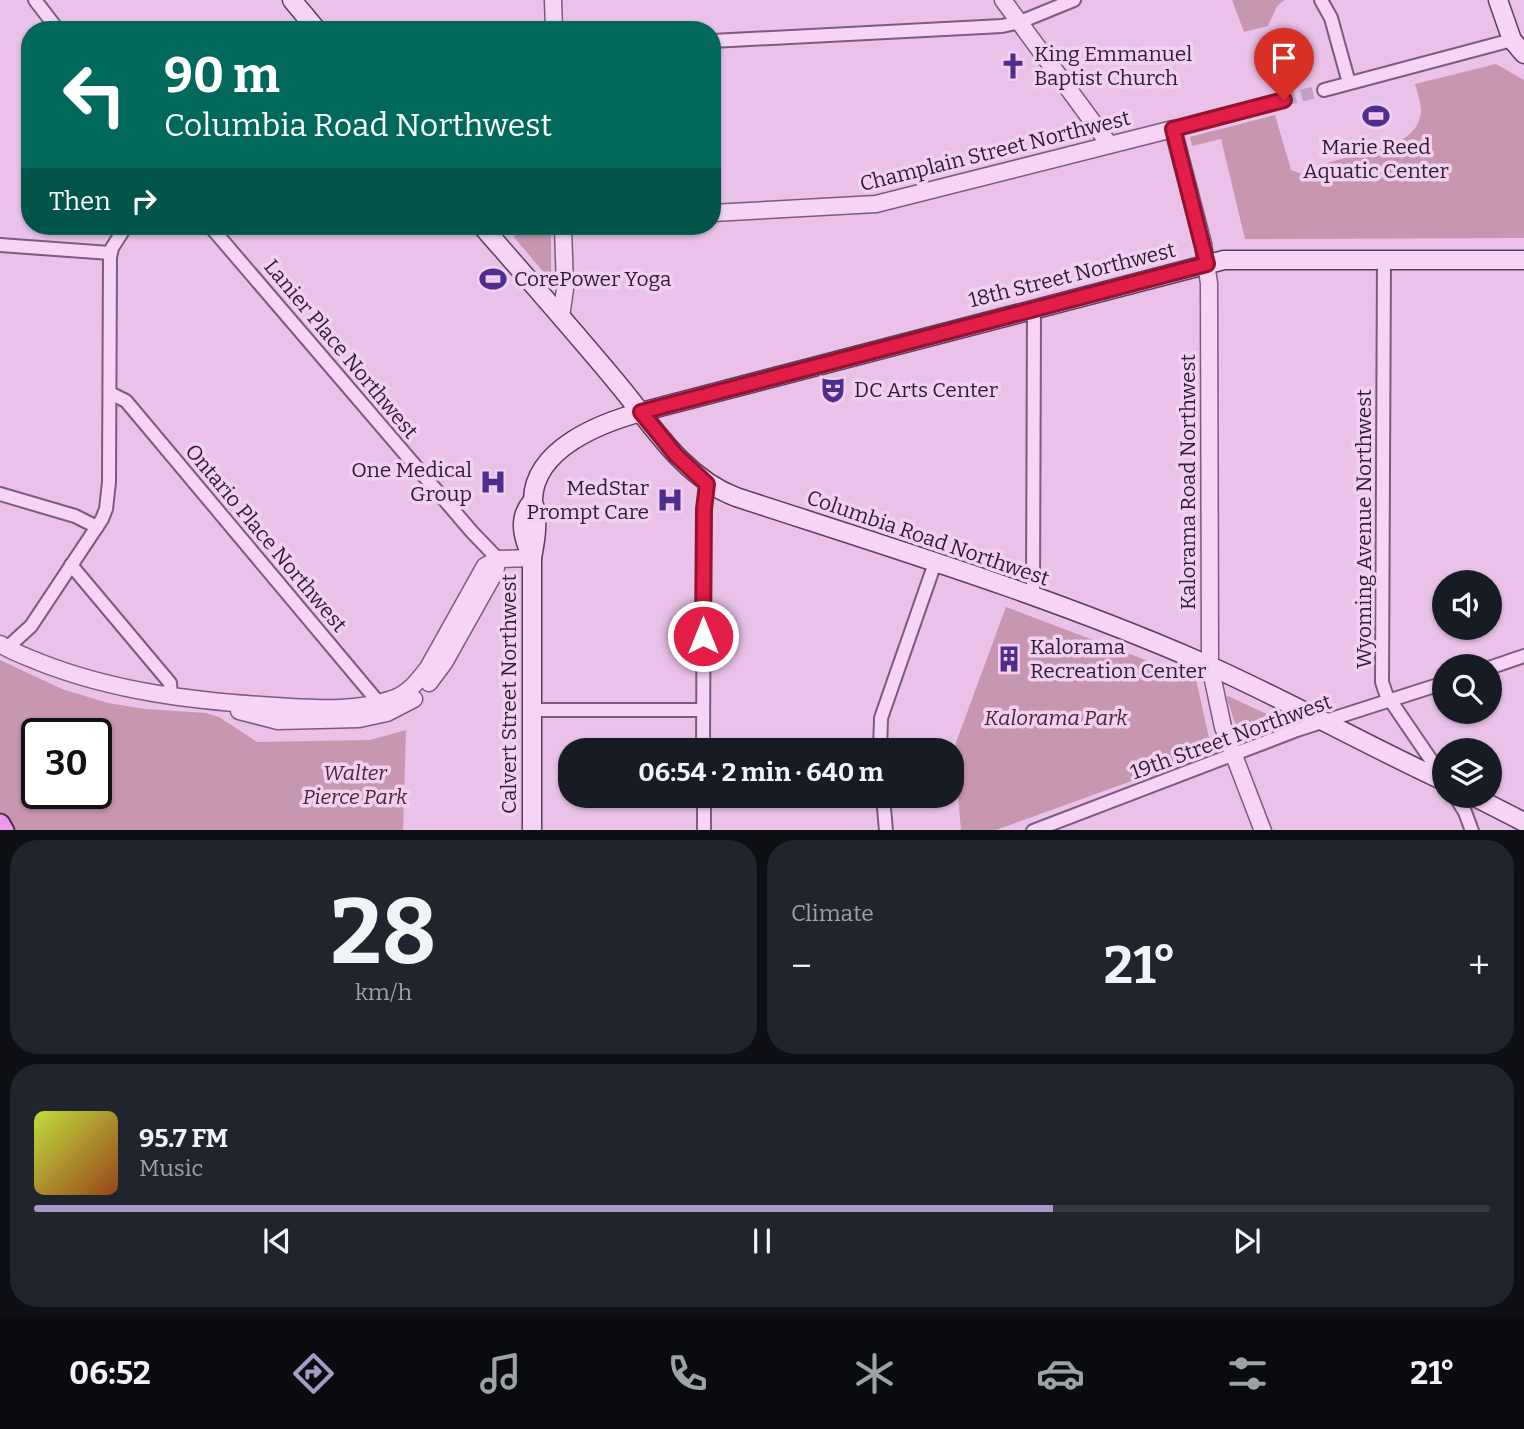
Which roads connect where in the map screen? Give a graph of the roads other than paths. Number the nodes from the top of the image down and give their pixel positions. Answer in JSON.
{"nodes":[{"id":1,"x":35,"y":0,"type":"edge"},
{"id":2,"x":292,"y":0,"type":"edge"},
{"id":3,"x":553,"y":0,"type":"edge"},
{"id":4,"x":1003,"y":0,"type":"edge"},
{"id":5,"x":1074,"y":0,"type":"edge"},
{"id":6,"x":1321,"y":0,"type":"edge"},
{"id":7,"x":1497,"y":0,"type":"edge"},
{"id":8,"x":51,"y":21,"type":"edge"},
{"id":9,"x":310,"y":21,"type":"edge"},
{"id":10,"x":554,"y":21,"type":"edge"},
{"id":11,"x":1020,"y":22,"type":"junction"},
{"id":12,"x":1512,"y":40,"type":"junction"},
{"id":13,"x":721,"y":41,"type":"edge"},
{"id":14,"x":1524,"y":54,"type":"edge"},
{"id":15,"x":1349,"y":83,"type":"junction"},
{"id":16,"x":1324,"y":90,"type":"tunnel mouth"},
{"id":17,"x":1284,"y":100,"type":"tunnel mouth"},
{"id":18,"x":1173,"y":129,"type":"junction"},
{"id":19,"x":1110,"y":144,"type":"junction"},
{"id":20,"x":721,"y":213,"type":"edge"},
{"id":21,"x":121,"y":235,"type":"edge"},
{"id":22,"x":218,"y":235,"type":"edge"},
{"id":23,"x":490,"y":235,"type":"edge"},
{"id":24,"x":563,"y":235,"type":"edge"},
{"id":25,"x":0,"y":245,"type":"edge"},
{"id":26,"x":110,"y":253,"type":"junction"},
{"id":27,"x":1384,"y":259,"type":"junction"},
{"id":28,"x":1524,"y":260,"type":"edge"},
{"id":29,"x":1207,"y":264,"type":"junction"},
{"id":30,"x":1034,"y":308,"type":"junction"},
{"id":31,"x":561,"y":317,"type":"junction"},
{"id":32,"x":110,"y":393,"type":"junction"},
{"id":33,"x":641,"y":412,"type":"junction"},
{"id":34,"x":707,"y":484,"type":"junction"},
{"id":35,"x":0,"y":494,"type":"edge"},
{"id":36,"x":533,"y":501,"type":"joint"},
{"id":37,"x":97,"y":527,"type":"junction"},
{"id":38,"x":532,"y":558,"type":"junction"},
{"id":39,"x":498,"y":559,"type":"junction"},
{"id":40,"x":935,"y":563,"type":"junction"},
{"id":41,"x":71,"y":565,"type":"junction"},
{"id":42,"x":1033,"y":597,"type":"junction"},
{"id":43,"x":3,"y":646,"type":"edge"},
{"id":44,"x":1524,"y":656,"type":"edge"},
{"id":45,"x":1502,"y":664,"type":"edge"},
{"id":46,"x":1210,"y":666,"type":"junction"},
{"id":47,"x":1432,"y":687,"type":"edge"},
{"id":48,"x":171,"y":696,"type":"junction"},
{"id":49,"x":1391,"y":702,"type":"junction"},
{"id":50,"x":383,"y":708,"type":"junction"},
{"id":51,"x":532,"y":710,"type":"junction"},
{"id":52,"x":703,"y":710,"type":"junction"},
{"id":53,"x":1322,"y":722,"type":"junction"},
{"id":54,"x":703,"y":738,"type":"edge"},
{"id":55,"x":880,"y":738,"type":"edge"},
{"id":56,"x":1233,"y":755,"type":"junction"},
{"id":57,"x":1432,"y":762,"type":"edge"},
{"id":58,"x":1432,"y":774,"type":"edge"},
{"id":59,"x":704,"y":808,"type":"edge"},
{"id":60,"x":884,"y":808,"type":"edge"},
{"id":61,"x":1462,"y":808,"type":"edge"},
{"id":62,"x":1497,"y":808,"type":"edge"},
{"id":63,"x":1524,"y":822,"type":"edge"},
{"id":64,"x":532,"y":830,"type":"edge"},
{"id":65,"x":704,"y":830,"type":"edge"},
{"id":66,"x":886,"y":830,"type":"edge"},
{"id":67,"x":1036,"y":830,"type":"edge"},
{"id":68,"x":1263,"y":830,"type":"edge"},
{"id":69,"x":1472,"y":830,"type":"edge"}],
"edges":[{"from":1,"to":8,"type":"street"},
{"from":2,"to":9,"type":"main road"},
{"from":3,"to":10,"type":"street"},
{"from":4,"to":11,"type":"street"},
{"from":5,"to":11,"type":"street"},
{"from":6,"to":15,"type":"street"},
{"from":7,"to":12,"type":"main road"},
{"from":11,"to":13,"type":"street"},
{"from":11,"to":19,"type":"street"},
{"from":12,"to":14,"type":"main road"},
{"from":12,"to":15,"type":"street"},
{"from":15,"to":16,"type":"street"},
{"from":17,"to":18,"type":"street","name":"Champlain Street Northwest"},
{"from":18,"to":19,"type":"street","name":"Champlain Street Northwest"},
{"from":18,"to":29,"type":"street","name":"Kalorama Road Northwest"},
{"from":19,"to":20,"type":"street","name":"Champlain Street Northwest"},
{"from":21,"to":26,"type":"street"},
{"from":22,"to":39,"type":"street","name":"Lanier Place Northwest"},
{"from":23,"to":31,"type":"main road","name":"Columbia Road Northwest"},
{"from":24,"to":31,"type":"street"},
{"from":25,"to":26,"type":"street"},
{"from":26,"to":32,"type":"street"},
{"from":27,"to":28,"type":"main road","name":"18th Street Northwest"},
{"from":27,"to":29,"type":"main road","name":"18th Street Northwest"},
{"from":27,"to":49,"type":"street","name":"Wyoming Avenue Northwest"},
{"from":29,"to":30,"type":"main road","name":"18th Street Northwest"},
{"from":29,"to":46,"type":"street","name":"Kalorama Road Northwest"},
{"from":30,"to":33,"type":"main road","name":"18th Street Northwest"},
{"from":30,"to":42,"type":"street"},
{"from":31,"to":33,"type":"main road","name":"Columbia Road Northwest"},
{"from":32,"to":37,"type":"street"},
{"from":32,"to":50,"type":"street","name":"Ontario Place Northwest"},
{"from":33,"to":34,"type":"main road","name":"Columbia Road Northwest"},
{"from":33,"to":36,"type":"main road","name":"18th Street Northwest"},
{"from":34,"to":40,"type":"main road","name":"Columbia Road Northwest"},
{"from":34,"to":52,"type":"street"},
{"from":35,"to":37,"type":"street"},
{"from":36,"to":38,"type":"main road","name":"Calvert Street Northwest"},
{"from":37,"to":41,"type":"street"},
{"from":38,"to":39,"type":"street"},
{"from":38,"to":51,"type":"main road","name":"Calvert Street Northwest"},
{"from":39,"to":50,"type":"street"},
{"from":40,"to":42,"type":"main road","name":"Columbia Road Northwest"},
{"from":40,"to":55,"type":"street"},
{"from":41,"to":43,"type":"street"},
{"from":41,"to":48,"type":"street"},
{"from":42,"to":46,"type":"main road","name":"Columbia Road Northwest"},
{"from":43,"to":48,"type":"street"},
{"from":44,"to":45,"type":"street"},
{"from":46,"to":53,"type":"main road","name":"Columbia Road Northwest"},
{"from":46,"to":56,"type":"street","name":"Kalorama Road Northwest"},
{"from":47,"to":49,"type":"street","name":"19th Street Northwest"},
{"from":48,"to":50,"type":"street"},
{"from":49,"to":53,"type":"street","name":"19th Street Northwest"},
{"from":49,"to":57,"type":"street","name":"Wyoming Avenue Northwest"},
{"from":51,"to":52,"type":"street"},
{"from":51,"to":64,"type":"main road","name":"Calvert Street Northwest"},
{"from":52,"to":54,"type":"street"},
{"from":53,"to":56,"type":"street","name":"19th Street Northwest"},
{"from":53,"to":58,"type":"main road","name":"Columbia Road Northwest"},
{"from":56,"to":67,"type":"street","name":"19th Street Northwest"},
{"from":56,"to":68,"type":"street","name":"Kalorama Road Northwest"},
{"from":59,"to":65,"type":"street"},
{"from":60,"to":66,"type":"street"},
{"from":61,"to":69,"type":"street"},
{"from":62,"to":63,"type":"main road"}]}
